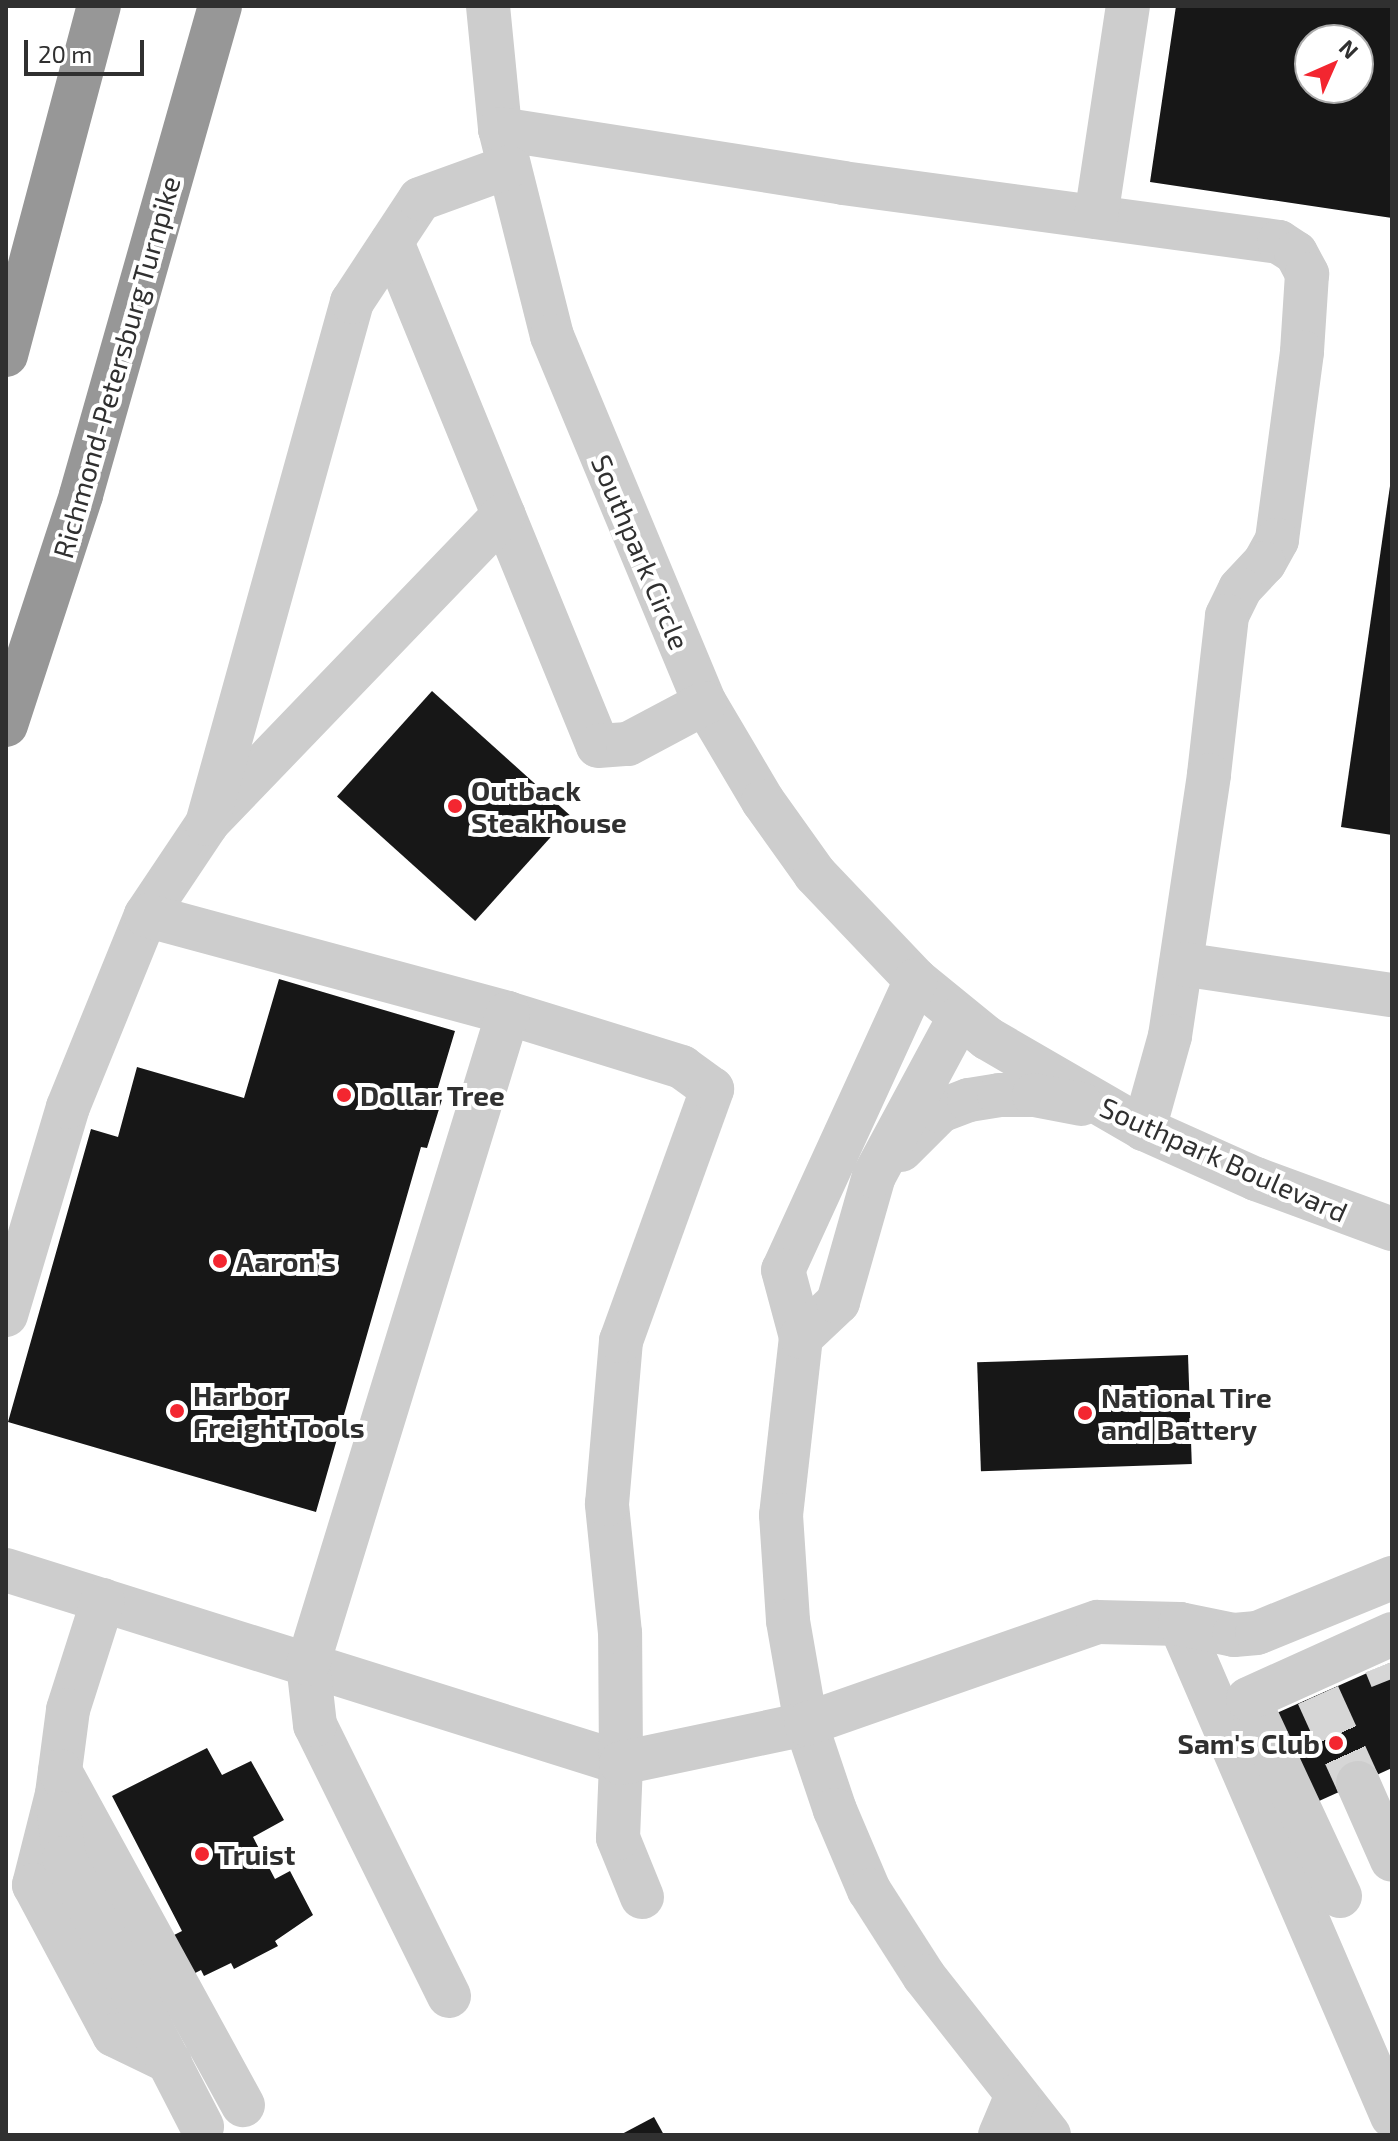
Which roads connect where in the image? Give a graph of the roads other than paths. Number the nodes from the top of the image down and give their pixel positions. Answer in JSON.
{"nodes":[{"id":1,"x":99,"y":6,"type":"edge"},
{"id":2,"x":220,"y":6,"type":"edge"},
{"id":3,"x":488,"y":6,"type":"edge"},
{"id":4,"x":1128,"y":6,"type":"edge"},
{"id":5,"x":504,"y":148,"type":"junction"},
{"id":6,"x":1096,"y":217,"type":"junction"},
{"id":7,"x":392,"y":242,"type":"junction"},
{"id":8,"x":6,"y":355,"type":"edge"},
{"id":9,"x":504,"y":515,"type":"junction"},
{"id":10,"x":705,"y":703,"type":"junction"},
{"id":11,"x":6,"y":725,"type":"edge"},
{"id":12,"x":207,"y":824,"type":"junction"},
{"id":13,"x":146,"y":915,"type":"junction"},
{"id":14,"x":1181,"y":964,"type":"junction"},
{"id":15,"x":916,"y":980,"type":"junction"},
{"id":16,"x":1392,"y":995,"type":"edge"},
{"id":17,"x":508,"y":1013,"type":"junction"},
{"id":18,"x":959,"y":1018,"type":"junction"},
{"id":19,"x":1103,"y":1108,"type":"junction"},
{"id":20,"x":1144,"y":1129,"type":"junction"},
{"id":21,"x":874,"y":1176,"type":"junction"},
{"id":22,"x":1392,"y":1229,"type":"edge"},
{"id":23,"x":6,"y":1315,"type":"edge"},
{"id":24,"x":801,"y":1337,"type":"junction"},
{"id":25,"x":6,"y":1570,"type":"edge"},
{"id":26,"x":1392,"y":1578,"type":"edge"},
{"id":27,"x":103,"y":1600,"type":"junction"},
{"id":28,"x":1180,"y":1624,"type":"junction"},
{"id":29,"x":1385,"y":1647,"type":"edge"},
{"id":30,"x":308,"y":1664,"type":"junction"},
{"id":31,"x":806,"y":1724,"type":"junction"},
{"id":32,"x":621,"y":1763,"type":"junction"},
{"id":33,"x":60,"y":1769,"type":"junction"},
{"id":34,"x":1358,"y":1783,"type":"tunnel mouth"},
{"id":35,"x":1392,"y":1860,"type":"edge"},
{"id":36,"x":1340,"y":1896,"type":"dead end"},
{"id":37,"x":642,"y":1897,"type":"dead end"},
{"id":38,"x":142,"y":1952,"type":"dead end"},
{"id":39,"x":162,"y":1991,"type":"dead end"},
{"id":40,"x":449,"y":1996,"type":"dead end"},
{"id":41,"x":1017,"y":2095,"type":"junction"},
{"id":42,"x":224,"y":2115,"type":"junction"},
{"id":43,"x":1392,"y":2116,"type":"edge"},
{"id":44,"x":1000,"y":2135,"type":"edge"},
{"id":45,"x":1049,"y":2135,"type":"edge"}],
"edges":[{"from":1,"to":8,"type":"highway"},
{"from":2,"to":11,"type":"highway","name":"Richmond-Petersburg Turnpike"},
{"from":3,"to":5,"type":"street","name":"Southpark Circle"},
{"from":4,"to":6,"type":"street"},
{"from":5,"to":6,"type":"street"},
{"from":5,"to":7,"type":"street"},
{"from":5,"to":10,"type":"street","name":"Southpark Circle"},
{"from":6,"to":14,"type":"street"},
{"from":7,"to":9,"type":"street"},
{"from":7,"to":12,"type":"street"},
{"from":9,"to":10,"type":"street"},
{"from":9,"to":12,"type":"street"},
{"from":10,"to":15,"type":"street","name":"Southpark Circle"},
{"from":12,"to":13,"type":"street"},
{"from":13,"to":17,"type":"street"},
{"from":13,"to":23,"type":"street"},
{"from":14,"to":16,"type":"street"},
{"from":14,"to":20,"type":"street"},
{"from":15,"to":18,"type":"street","name":"Southpark Circle"},
{"from":15,"to":24,"type":"street"},
{"from":17,"to":30,"type":"street"},
{"from":17,"to":32,"type":"street"},
{"from":18,"to":19,"type":"street","name":"Southpark Boulevard"},
{"from":18,"to":21,"type":"street"},
{"from":19,"to":20,"type":"street","name":"Southpark Boulevard"},
{"from":19,"to":21,"type":"street"},
{"from":20,"to":22,"type":"street","name":"Southpark Boulevard"},
{"from":21,"to":24,"type":"street"},
{"from":24,"to":31,"type":"street"},
{"from":25,"to":27,"type":"street"},
{"from":26,"to":28,"type":"street"},
{"from":27,"to":30,"type":"street"},
{"from":27,"to":33,"type":"street"},
{"from":28,"to":31,"type":"street"},
{"from":28,"to":43,"type":"street"},
{"from":29,"to":36,"type":"street"},
{"from":30,"to":32,"type":"street"},
{"from":30,"to":40,"type":"street"},
{"from":31,"to":32,"type":"street"},
{"from":31,"to":41,"type":"street"},
{"from":32,"to":37,"type":"street"},
{"from":33,"to":38,"type":"street"},
{"from":33,"to":42,"type":"street"},
{"from":33,"to":42,"type":"street"},
{"from":34,"to":35,"type":"street"},
{"from":39,"to":42,"type":"street"},
{"from":41,"to":44,"type":"street"},
{"from":41,"to":45,"type":"street"}]}
